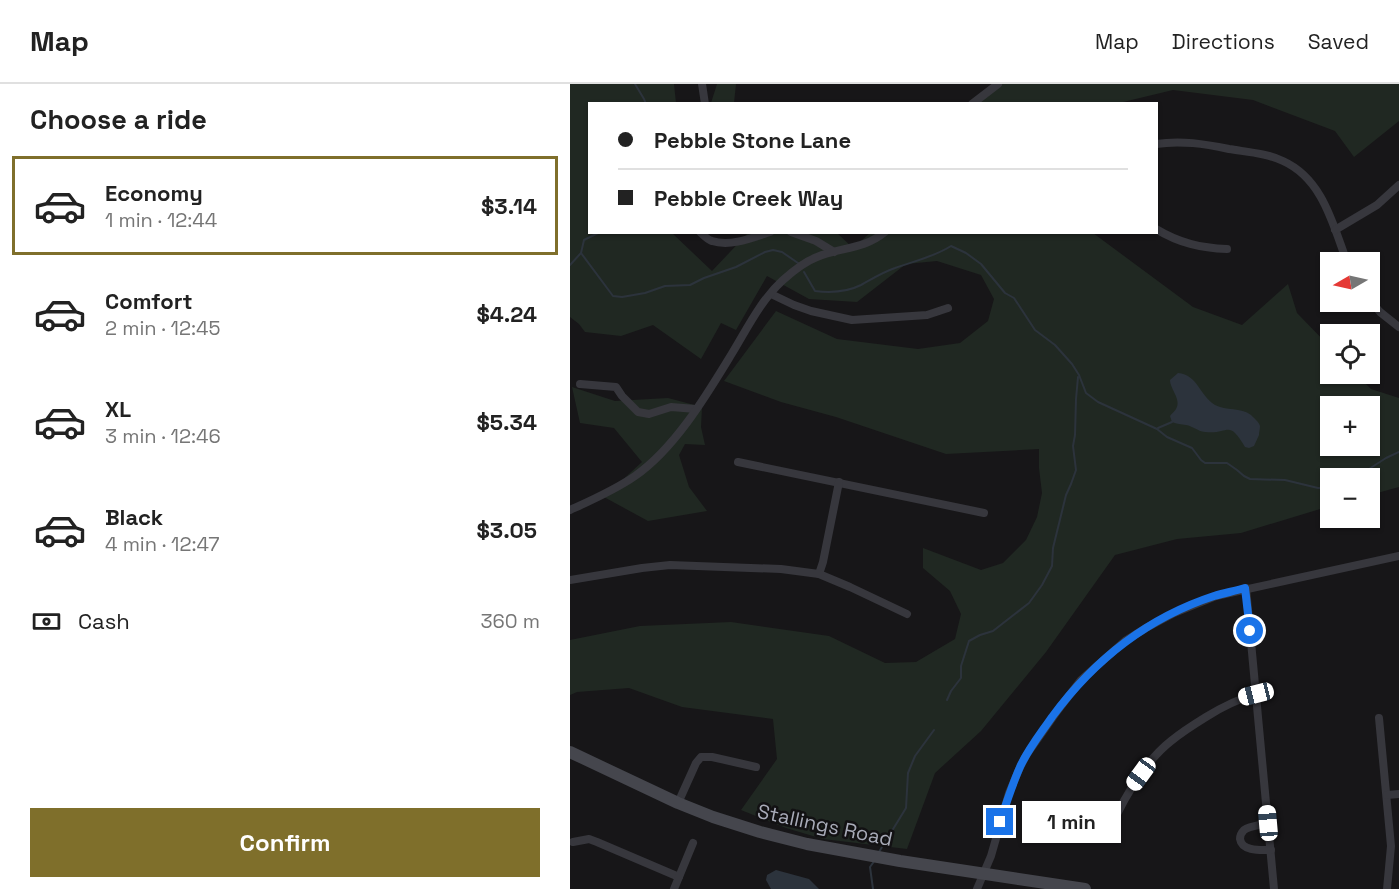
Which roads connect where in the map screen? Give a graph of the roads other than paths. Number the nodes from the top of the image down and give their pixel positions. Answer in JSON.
{"nodes":[{"id":1,"x":702,"y":84,"type":"edge"},
{"id":2,"x":998,"y":84,"type":"edge"},
{"id":3,"x":705,"y":102,"type":"edge"},
{"id":4,"x":975,"y":102,"type":"edge"},
{"id":5,"x":1158,"y":144,"type":"edge"},
{"id":6,"x":1399,"y":185,"type":"edge"},
{"id":7,"x":1158,"y":230,"type":"edge"},
{"id":8,"x":1335,"y":230,"type":"junction"},
{"id":9,"x":702,"y":234,"type":"edge"},
{"id":10,"x":763,"y":234,"type":"edge"},
{"id":11,"x":797,"y":234,"type":"edge"},
{"id":12,"x":882,"y":234,"type":"edge"},
{"id":13,"x":1227,"y":249,"type":"dead end"},
{"id":14,"x":834,"y":252,"type":"junction"},
{"id":15,"x":1343,"y":252,"type":"edge"},
{"id":16,"x":771,"y":294,"type":"junction"},
{"id":17,"x":948,"y":309,"type":"dead end"},
{"id":18,"x":1380,"y":312,"type":"edge"},
{"id":19,"x":1399,"y":327,"type":"edge"},
{"id":20,"x":580,"y":384,"type":"dead end"},
{"id":21,"x":696,"y":410,"type":"junction"},
{"id":22,"x":738,"y":462,"type":"dead end"},
{"id":23,"x":838,"y":482,"type":"junction"},
{"id":24,"x":570,"y":510,"type":"edge"},
{"id":25,"x":984,"y":513,"type":"dead end"},
{"id":26,"x":1399,"y":556,"type":"edge"},
{"id":27,"x":819,"y":574,"type":"junction"},
{"id":28,"x":570,"y":580,"type":"edge"},
{"id":29,"x":1245,"y":588,"type":"junction"},
{"id":30,"x":907,"y":614,"type":"dead end"},
{"id":31,"x":1256,"y":694,"type":"junction"},
{"id":32,"x":1379,"y":718,"type":"dead end"},
{"id":33,"x":570,"y":752,"type":"edge"},
{"id":34,"x":756,"y":767,"type":"dead end"},
{"id":35,"x":1399,"y":794,"type":"edge"},
{"id":36,"x":1387,"y":795,"type":"junction"},
{"id":37,"x":678,"y":803,"type":"junction"},
{"id":38,"x":1116,"y":816,"type":"dead end"},
{"id":39,"x":1268,"y":823,"type":"junction"},
{"id":40,"x":573,"y":842,"type":"dead end"},
{"id":41,"x":693,"y":843,"type":"dead end"},
{"id":42,"x":1271,"y":850,"type":"junction"},
{"id":43,"x":984,"y":873,"type":"junction"},
{"id":44,"x":679,"y":877,"type":"junction"},
{"id":45,"x":674,"y":889,"type":"edge"},
{"id":46,"x":977,"y":889,"type":"edge"},
{"id":47,"x":1085,"y":889,"type":"edge"},
{"id":48,"x":1274,"y":889,"type":"edge"},
{"id":49,"x":1387,"y":889,"type":"edge"}],
"edges":[{"from":1,"to":3,"type":"street"},
{"from":2,"to":4,"type":"street"},
{"from":5,"to":8,"type":"street"},
{"from":6,"to":8,"type":"street"},
{"from":7,"to":13,"type":"street"},
{"from":8,"to":15,"type":"street"},
{"from":9,"to":10,"type":"street"},
{"from":11,"to":14,"type":"street"},
{"from":12,"to":14,"type":"street"},
{"from":14,"to":16,"type":"street"},
{"from":16,"to":17,"type":"street"},
{"from":16,"to":21,"type":"street"},
{"from":18,"to":19,"type":"street"},
{"from":20,"to":21,"type":"street"},
{"from":21,"to":24,"type":"street"},
{"from":22,"to":23,"type":"street"},
{"from":23,"to":25,"type":"street"},
{"from":23,"to":27,"type":"street"},
{"from":26,"to":29,"type":"street"},
{"from":27,"to":28,"type":"street"},
{"from":27,"to":30,"type":"street"},
{"from":29,"to":31,"type":"street"},
{"from":29,"to":43,"type":"street"},
{"from":31,"to":38,"type":"street"},
{"from":31,"to":39,"type":"street"},
{"from":32,"to":36,"type":"street"},
{"from":33,"to":37,"type":"street","name":"Stallings Road"},
{"from":34,"to":37,"type":"street"},
{"from":35,"to":36,"type":"street"},
{"from":36,"to":49,"type":"street"},
{"from":37,"to":43,"type":"street","name":"Stallings Road"},
{"from":39,"to":42,"type":"street"},
{"from":39,"to":42,"type":"street"},
{"from":40,"to":44,"type":"street"},
{"from":41,"to":44,"type":"street"},
{"from":42,"to":48,"type":"street"},
{"from":43,"to":46,"type":"street"},
{"from":43,"to":47,"type":"street","name":"Stallings Road"},
{"from":44,"to":45,"type":"street"}]}
